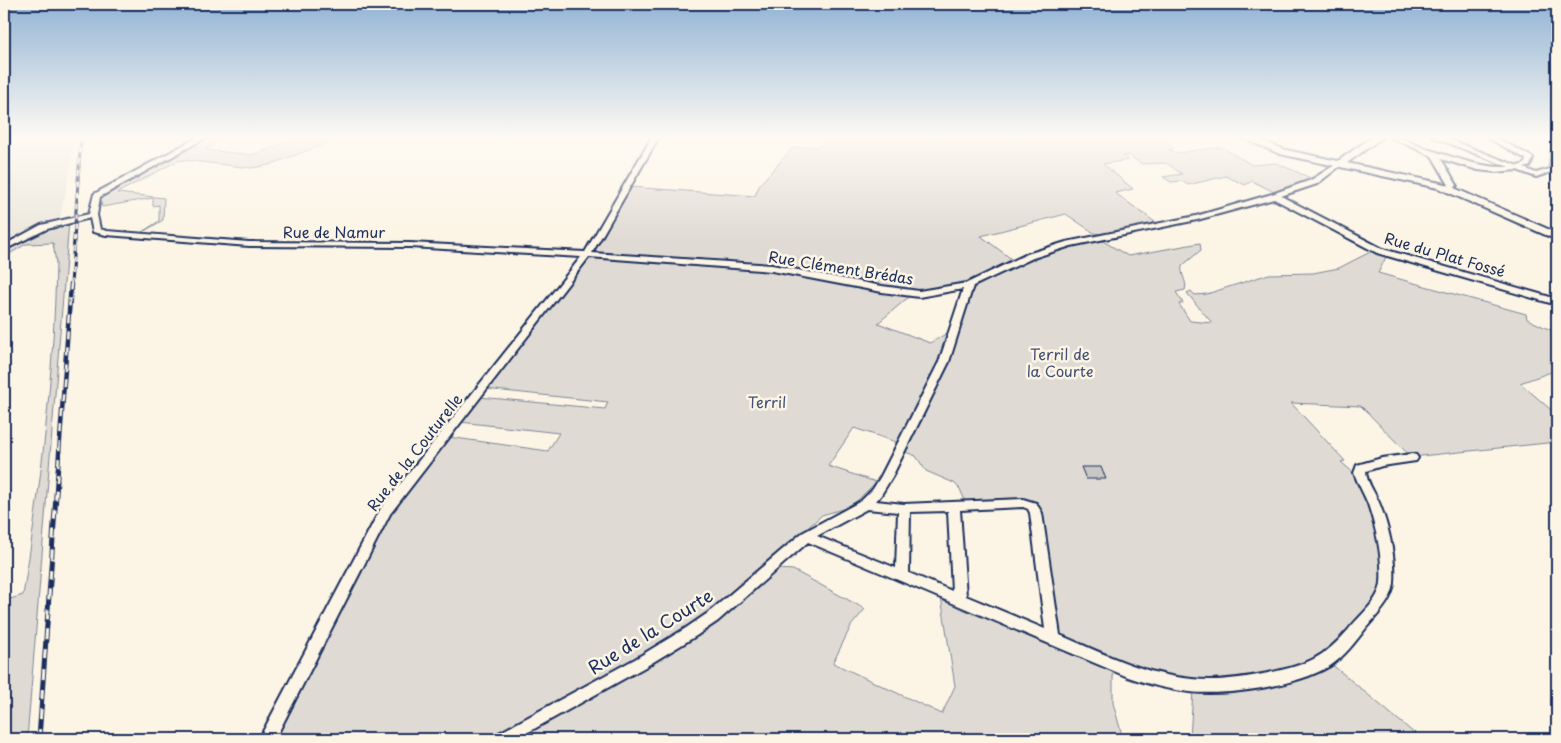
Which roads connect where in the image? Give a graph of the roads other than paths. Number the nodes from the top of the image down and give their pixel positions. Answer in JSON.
{"nodes":[{"id":1,"x":141,"y":172,"type":"edge"},
{"id":2,"x":636,"y":172,"type":"edge"},
{"id":3,"x":1329,"y":172,"type":"edge"},
{"id":4,"x":1368,"y":172,"type":"edge"},
{"id":5,"x":1445,"y":172,"type":"edge"},
{"id":6,"x":1527,"y":172,"type":"edge"},
{"id":7,"x":1547,"y":172,"type":"edge"},
{"id":8,"x":1449,"y":190,"type":"junction"},
{"id":9,"x":1275,"y":196,"type":"junction"},
{"id":10,"x":93,"y":215,"type":"junction"},
{"id":11,"x":1557,"y":237,"type":"edge"},
{"id":12,"x":4,"y":248,"type":"edge"},
{"id":13,"x":587,"y":255,"type":"junction"},
{"id":14,"x":969,"y":285,"type":"junction"},
{"id":15,"x":1557,"y":302,"type":"edge"},
{"id":16,"x":1412,"y":458,"type":"dead end"},
{"id":17,"x":865,"y":504,"type":"junction"},
{"id":18,"x":954,"y":506,"type":"junction"},
{"id":19,"x":904,"y":508,"type":"junction"},
{"id":20,"x":806,"y":536,"type":"junction"},
{"id":21,"x":902,"y":576,"type":"junction"},
{"id":22,"x":958,"y":599,"type":"junction"},
{"id":23,"x":1053,"y":638,"type":"junction"},
{"id":24,"x":267,"y":739,"type":"edge"},
{"id":25,"x":502,"y":739,"type":"edge"}],
"edges":[{"from":1,"to":10,"type":"street"},
{"from":2,"to":13,"type":"street","name":"Rue de la Couturelle"},
{"from":3,"to":9,"type":"street","name":"Rue Clément Brédas"},
{"from":4,"to":8,"type":"street"},
{"from":5,"to":8,"type":"street"},
{"from":6,"to":7,"type":"street"},
{"from":8,"to":11,"type":"street"},
{"from":9,"to":14,"type":"street","name":"Rue Clément Brédas"},
{"from":9,"to":15,"type":"street","name":"Rue du Plat Fossé"},
{"from":10,"to":12,"type":"street"},
{"from":10,"to":13,"type":"street","name":"Rue de Namur"},
{"from":13,"to":14,"type":"street","name":"Rue Clément Brédas"},
{"from":13,"to":24,"type":"street","name":"Rue de la Couturelle"},
{"from":14,"to":17,"type":"street","name":"Rue de la Courte"},
{"from":16,"to":23,"type":"street"},
{"from":17,"to":19,"type":"street"},
{"from":17,"to":20,"type":"street","name":"Rue de la Courte"},
{"from":18,"to":19,"type":"street"},
{"from":18,"to":22,"type":"street"},
{"from":18,"to":23,"type":"street"},
{"from":19,"to":21,"type":"street"},
{"from":20,"to":21,"type":"street"},
{"from":20,"to":25,"type":"street","name":"Rue de la Courte"},
{"from":21,"to":22,"type":"street"},
{"from":22,"to":23,"type":"street"}]}
